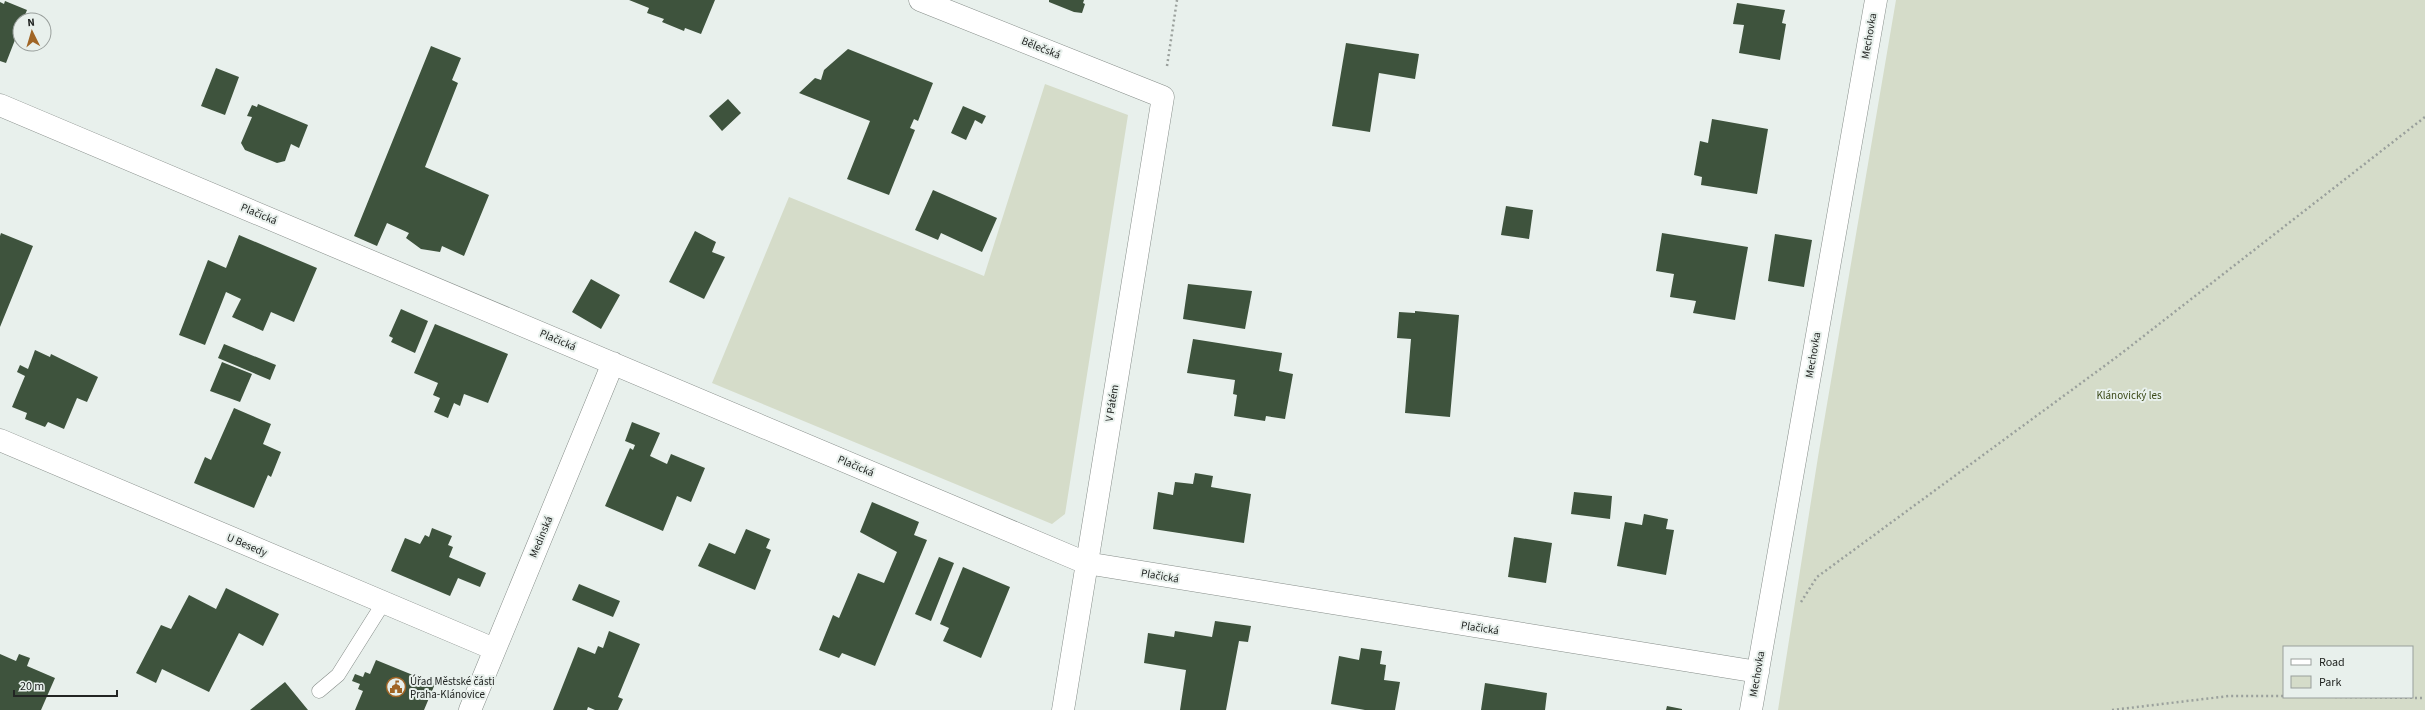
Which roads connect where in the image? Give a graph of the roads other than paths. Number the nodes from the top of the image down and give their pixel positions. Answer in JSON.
{"nodes":[{"id":1,"x":920,"y":0,"type":"edge"},
{"id":2,"x":1876,"y":0,"type":"edge"},
{"id":3,"x":1162,"y":96,"type":"joint"},
{"id":4,"x":0,"y":105,"type":"edge"},
{"id":5,"x":613,"y":363,"type":"junction"},
{"id":6,"x":0,"y":440,"type":"edge"},
{"id":7,"x":1086,"y":563,"type":"junction"},
{"id":8,"x":384,"y":602,"type":"junction"},
{"id":9,"x":494,"y":649,"type":"junction"},
{"id":10,"x":1758,"y":672,"type":"junction"},
{"id":11,"x":319,"y":691,"type":"dead end"},
{"id":12,"x":470,"y":710,"type":"edge"},
{"id":13,"x":1063,"y":710,"type":"edge"},
{"id":14,"x":1751,"y":710,"type":"edge"}],
"edges":[{"from":1,"to":3,"type":"street","name":"Bělečská"},
{"from":2,"to":10,"type":"street","name":"Mechovka"},
{"from":3,"to":7,"type":"street","name":"V Pátém"},
{"from":4,"to":5,"type":"street","name":"Plačická"},
{"from":5,"to":7,"type":"street","name":"Plačická"},
{"from":5,"to":9,"type":"street","name":"Medinská"},
{"from":6,"to":8,"type":"street","name":"U Besedy"},
{"from":7,"to":10,"type":"street","name":"Plačická"},
{"from":7,"to":13,"type":"street","name":"V Pátém"},
{"from":8,"to":9,"type":"street","name":"U Besedy"},
{"from":8,"to":11,"type":"lane"},
{"from":9,"to":12,"type":"street","name":"Medinská"},
{"from":10,"to":14,"type":"street","name":"Mechovka"}]}
